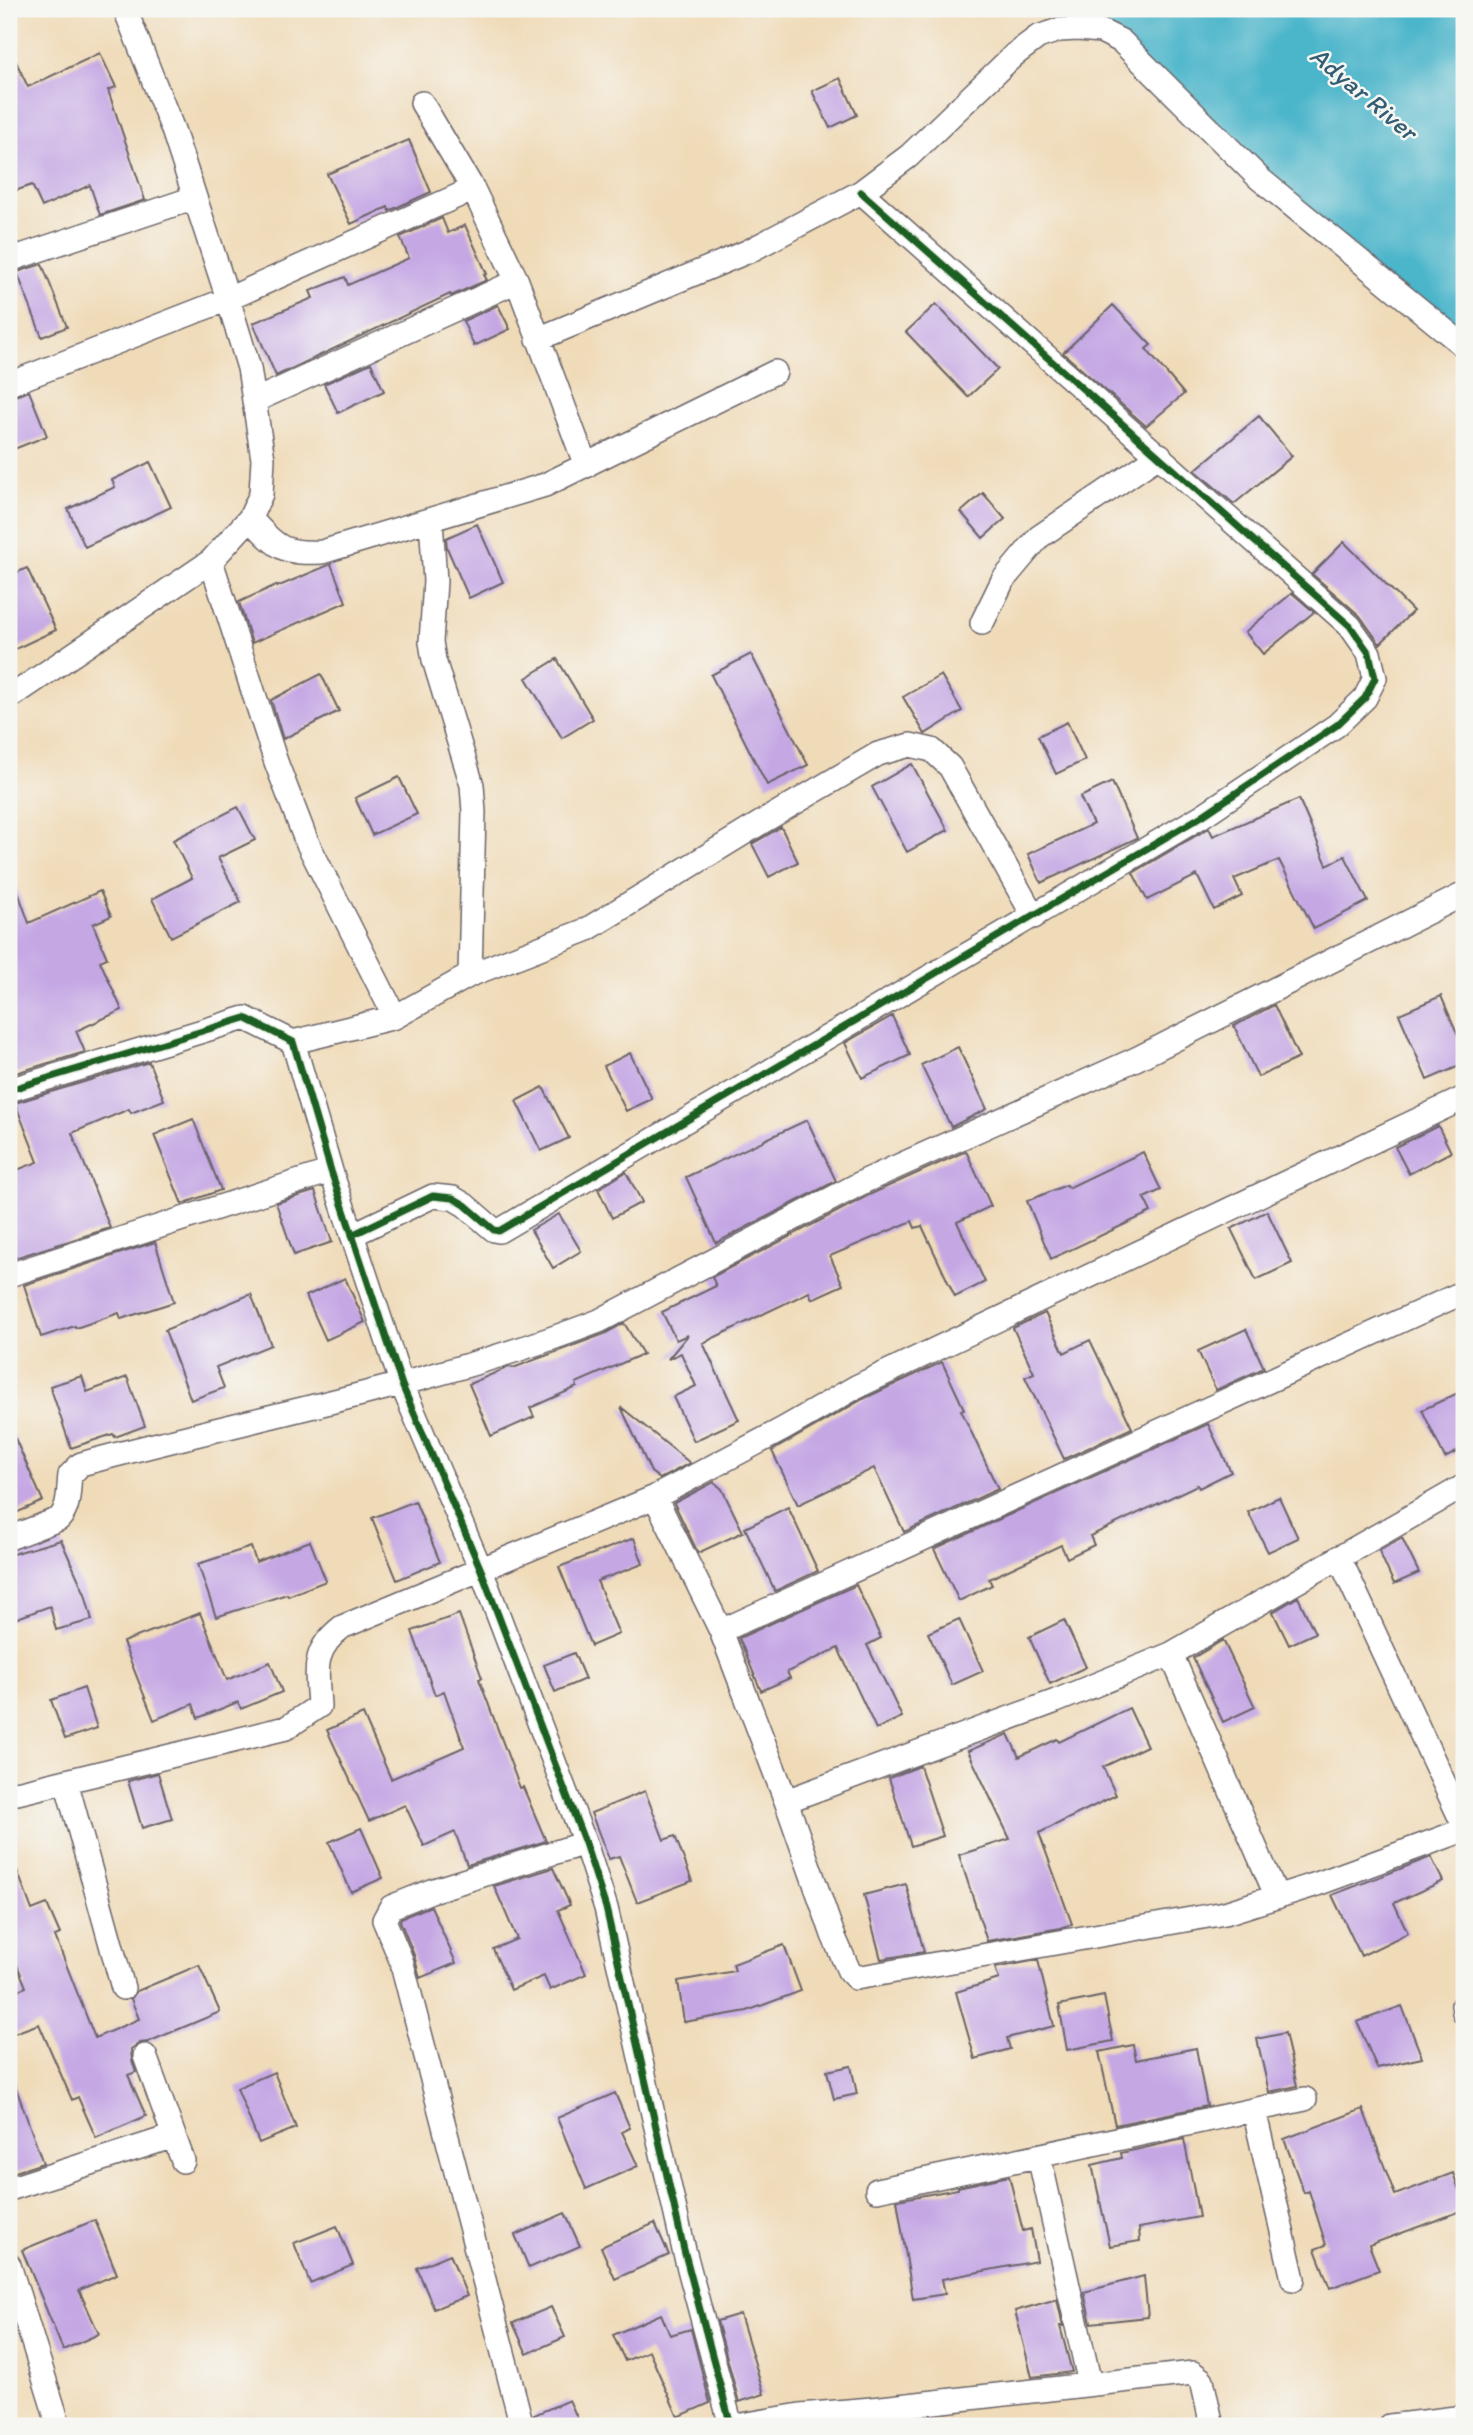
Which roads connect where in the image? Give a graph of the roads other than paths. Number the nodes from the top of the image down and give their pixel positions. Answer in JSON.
{"nodes":[{"id":1,"x":125,"y":9,"type":"edge"},
{"id":2,"x":422,"y":103,"type":"dead end"},
{"id":3,"x":473,"y":189,"type":"junction"},
{"id":4,"x":861,"y":192,"type":"junction"},
{"id":5,"x":194,"y":198,"type":"junction"},
{"id":6,"x":9,"y":260,"type":"edge"},
{"id":7,"x":517,"y":281,"type":"junction"},
{"id":8,"x":228,"y":299,"type":"junction"},
{"id":9,"x":538,"y":339,"type":"junction"},
{"id":10,"x":1464,"y":346,"type":"edge"},
{"id":11,"x":775,"y":372,"type":"dead end"},
{"id":12,"x":9,"y":384,"type":"edge"},
{"id":13,"x":254,"y":401,"type":"junction"},
{"id":14,"x":1160,"y":455,"type":"junction"},
{"id":15,"x":586,"y":466,"type":"junction"},
{"id":16,"x":250,"y":518,"type":"junction"},
{"id":17,"x":431,"y":520,"type":"junction"},
{"id":18,"x":211,"y":561,"type":"junction"},
{"id":19,"x":982,"y":623,"type":"dead end"},
{"id":20,"x":9,"y":698,"type":"edge"},
{"id":21,"x":1464,"y":894,"type":"edge"},
{"id":22,"x":1034,"y":917,"type":"junction"},
{"id":23,"x":470,"y":975,"type":"junction"},
{"id":24,"x":395,"y":1017,"type":"junction"},
{"id":25,"x":293,"y":1042,"type":"junction"},
{"id":26,"x":9,"y":1090,"type":"edge"},
{"id":27,"x":1464,"y":1098,"type":"edge"},
{"id":28,"x":331,"y":1171,"type":"junction"},
{"id":29,"x":352,"y":1235,"type":"junction"},
{"id":30,"x":9,"y":1275,"type":"edge"},
{"id":31,"x":1464,"y":1292,"type":"edge"},
{"id":32,"x":402,"y":1385,"type":"junction"},
{"id":33,"x":1464,"y":1486,"type":"edge"},
{"id":34,"x":655,"y":1497,"type":"junction"},
{"id":35,"x":9,"y":1538,"type":"edge"},
{"id":36,"x":1339,"y":1557,"type":"junction"},
{"id":37,"x":481,"y":1570,"type":"junction"},
{"id":38,"x":721,"y":1631,"type":"junction"},
{"id":39,"x":1171,"y":1654,"type":"junction"},
{"id":40,"x":65,"y":1781,"type":"junction"},
{"id":41,"x":9,"y":1793,"type":"edge"},
{"id":42,"x":786,"y":1801,"type":"junction"},
{"id":43,"x":1464,"y":1828,"type":"edge"},
{"id":44,"x":585,"y":1843,"type":"junction"},
{"id":45,"x":1277,"y":1897,"type":"junction"},
{"id":46,"x":123,"y":1988,"type":"dead end"},
{"id":47,"x":145,"y":2056,"type":"dead end"},
{"id":48,"x":1304,"y":2099,"type":"dead end"},
{"id":49,"x":1254,"y":2110,"type":"junction"},
{"id":50,"x":174,"y":2137,"type":"junction"},
{"id":51,"x":1039,"y":2156,"type":"junction"},
{"id":52,"x":183,"y":2161,"type":"dead end"},
{"id":53,"x":9,"y":2189,"type":"edge"},
{"id":54,"x":877,"y":2190,"type":"dead end"},
{"id":55,"x":9,"y":2265,"type":"edge"},
{"id":56,"x":1293,"y":2279,"type":"dead end"},
{"id":57,"x":1090,"y":2384,"type":"junction"},
{"id":58,"x":875,"y":2417,"type":"edge"},
{"id":59,"x":1464,"y":2417,"type":"edge"},
{"id":60,"x":59,"y":2426,"type":"edge"},
{"id":61,"x":523,"y":2426,"type":"edge"},
{"id":62,"x":733,"y":2426,"type":"edge"},
{"id":63,"x":1212,"y":2426,"type":"edge"},
{"id":64,"x":1390,"y":2426,"type":"edge"}],
"edges":[{"from":1,"to":5,"type":"street"},
{"from":2,"to":3,"type":"street"},
{"from":3,"to":7,"type":"street"},
{"from":3,"to":8,"type":"street"},
{"from":4,"to":9,"type":"street"},
{"from":4,"to":10,"type":"street"},
{"from":4,"to":14,"type":"street"},
{"from":5,"to":6,"type":"street"},
{"from":5,"to":8,"type":"street"},
{"from":7,"to":9,"type":"street"},
{"from":7,"to":13,"type":"street"},
{"from":8,"to":12,"type":"street"},
{"from":8,"to":13,"type":"street"},
{"from":9,"to":15,"type":"street"},
{"from":11,"to":15,"type":"street"},
{"from":13,"to":16,"type":"street"},
{"from":14,"to":19,"type":"street"},
{"from":14,"to":22,"type":"street"},
{"from":15,"to":17,"type":"street"},
{"from":16,"to":17,"type":"street"},
{"from":16,"to":18,"type":"street"},
{"from":17,"to":23,"type":"street"},
{"from":18,"to":20,"type":"street"},
{"from":18,"to":24,"type":"street"},
{"from":21,"to":32,"type":"street"},
{"from":22,"to":23,"type":"street"},
{"from":22,"to":29,"type":"street"},
{"from":23,"to":24,"type":"street"},
{"from":24,"to":25,"type":"street"},
{"from":25,"to":26,"type":"street"},
{"from":25,"to":28,"type":"street"},
{"from":27,"to":34,"type":"street"},
{"from":28,"to":29,"type":"street"},
{"from":28,"to":30,"type":"street"},
{"from":29,"to":32,"type":"street"},
{"from":31,"to":38,"type":"street"},
{"from":32,"to":35,"type":"street"},
{"from":32,"to":37,"type":"street"},
{"from":33,"to":36,"type":"street"},
{"from":34,"to":37,"type":"street"},
{"from":34,"to":38,"type":"street"},
{"from":36,"to":39,"type":"street"},
{"from":36,"to":43,"type":"street"},
{"from":37,"to":40,"type":"street"},
{"from":37,"to":44,"type":"street"},
{"from":38,"to":42,"type":"street"},
{"from":39,"to":42,"type":"street"},
{"from":39,"to":45,"type":"street"},
{"from":40,"to":41,"type":"street"},
{"from":40,"to":46,"type":"street"},
{"from":42,"to":45,"type":"street"},
{"from":43,"to":45,"type":"street"},
{"from":44,"to":61,"type":"street"},
{"from":44,"to":62,"type":"street"},
{"from":47,"to":50,"type":"street"},
{"from":48,"to":49,"type":"street"},
{"from":49,"to":51,"type":"street"},
{"from":49,"to":56,"type":"street"},
{"from":50,"to":52,"type":"street"},
{"from":50,"to":53,"type":"street"},
{"from":51,"to":54,"type":"street"},
{"from":51,"to":57,"type":"street"},
{"from":55,"to":60,"type":"street"},
{"from":57,"to":58,"type":"street"},
{"from":57,"to":63,"type":"street"},
{"from":58,"to":62,"type":"street"},
{"from":59,"to":64,"type":"street"}]}
